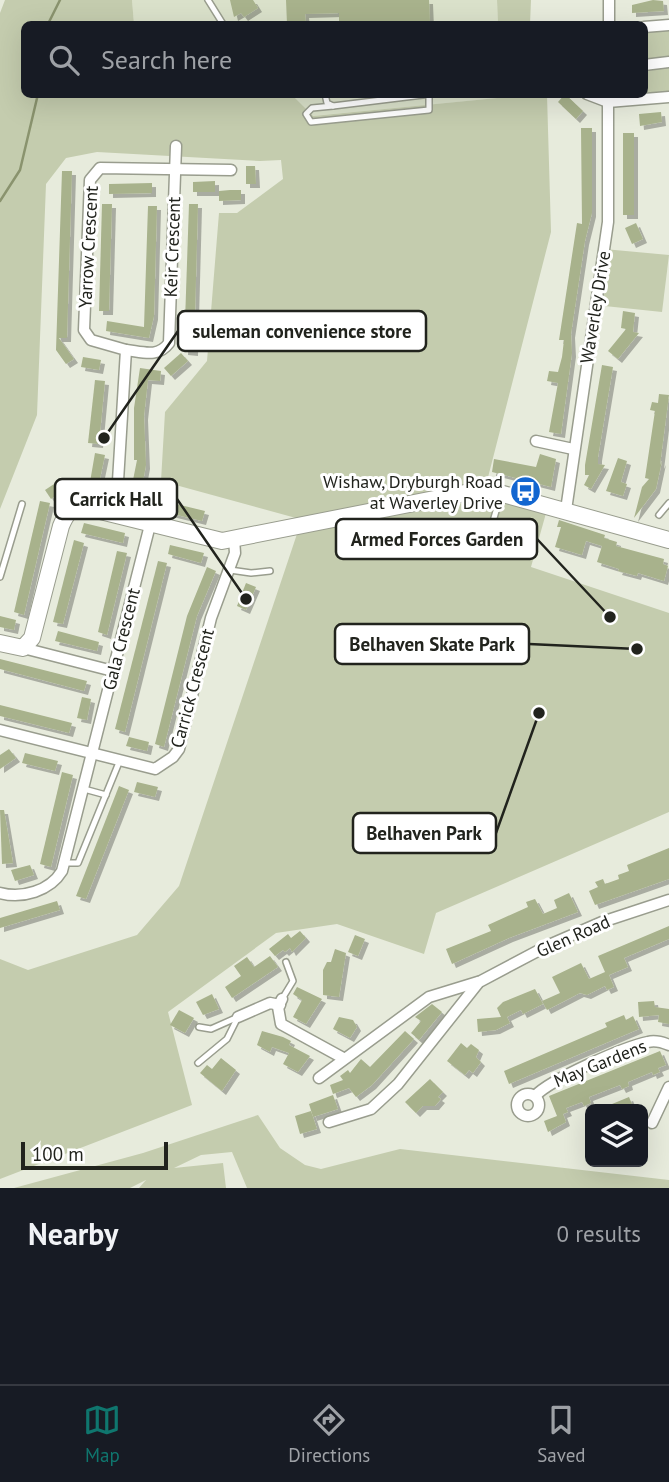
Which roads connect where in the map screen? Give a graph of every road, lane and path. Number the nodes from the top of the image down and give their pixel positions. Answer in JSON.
{"nodes":[{"id":1,"x":208,"y":0,"type":"edge"},
{"id":2,"x":609,"y":0,"type":"edge"},
{"id":3,"x":221,"y":21,"type":"edge"},
{"id":4,"x":609,"y":21,"type":"edge"},
{"id":5,"x":669,"y":25,"type":"edge"},
{"id":6,"x":648,"y":27,"type":"edge"},
{"id":7,"x":669,"y":62,"type":"edge"},
{"id":8,"x":648,"y":65,"type":"edge"},
{"id":9,"x":648,"y":97,"type":"edge"},
{"id":10,"x":669,"y":97,"type":"edge"},
{"id":11,"x":327,"y":98,"type":"edge"},
{"id":12,"x":399,"y":98,"type":"edge"},
{"id":13,"x":429,"y":98,"type":"edge"},
{"id":14,"x":608,"y":98,"type":"edge"},
{"id":15,"x":330,"y":105,"type":"junction"},
{"id":16,"x":176,"y":146,"type":"dead end"},
{"id":17,"x":174,"y":168,"type":"junction"},
{"id":18,"x":230,"y":170,"type":"dead end"},
{"id":19,"x":127,"y":350,"type":"junction"},
{"id":20,"x":536,"y":440,"type":"dead end"},
{"id":21,"x":573,"y":449,"type":"junction"},
{"id":22,"x":501,"y":494,"type":"junction"},
{"id":23,"x":669,"y":503,"type":"edge"},
{"id":24,"x":22,"y":504,"type":"dead end"},
{"id":25,"x":566,"y":510,"type":"junction"},
{"id":26,"x":109,"y":514,"type":"junction"},
{"id":27,"x":659,"y":515,"type":"dead end"},
{"id":28,"x":150,"y":525,"type":"junction"},
{"id":29,"x":492,"y":525,"type":"dead end"},
{"id":30,"x":234,"y":539,"type":"junction"},
{"id":31,"x":669,"y":540,"type":"edge"},
{"id":32,"x":230,"y":570,"type":"junction"},
{"id":33,"x":270,"y":571,"type":"dead end"},
{"id":34,"x":0,"y":578,"type":"edge"},
{"id":35,"x":0,"y":643,"type":"edge"},
{"id":36,"x":23,"y":648,"type":"junction"},
{"id":37,"x":113,"y":671,"type":"junction"},
{"id":38,"x":0,"y":730,"type":"edge"},
{"id":39,"x":94,"y":754,"type":"junction"},
{"id":40,"x":120,"y":760,"type":"junction"},
{"id":41,"x":84,"y":789,"type":"junction"},
{"id":42,"x":106,"y":795,"type":"junction"},
{"id":43,"x":75,"y":822,"type":"junction"},
{"id":44,"x":93,"y":828,"type":"junction"},
{"id":45,"x":64,"y":863,"type":"junction"},
{"id":46,"x":0,"y":893,"type":"edge"},
{"id":47,"x":669,"y":900,"type":"edge"},
{"id":48,"x":286,"y":962,"type":"dead end"},
{"id":49,"x":481,"y":981,"type":"junction"},
{"id":50,"x":281,"y":1002,"type":"junction"},
{"id":51,"x":238,"y":1017,"type":"junction"},
{"id":52,"x":200,"y":1027,"type":"dead end"},
{"id":53,"x":669,"y":1045,"type":"edge"},
{"id":54,"x":343,"y":1058,"type":"junction"},
{"id":55,"x":198,"y":1063,"type":"dead end"},
{"id":56,"x":319,"y":1078,"type":"dead end"},
{"id":57,"x":669,"y":1087,"type":"edge"},
{"id":58,"x":535,"y":1096,"type":"dead end"},
{"id":59,"x":329,"y":1122,"type":"dead end"},
{"id":60,"x":652,"y":1123,"type":"dead end"}],
"edges":[{"from":1,"to":3,"type":"lane"},
{"from":2,"to":4,"type":"street"},
{"from":5,"to":6,"type":"street"},
{"from":7,"to":8,"type":"street"},
{"from":9,"to":10,"type":"street"},
{"from":11,"to":15,"type":"lane"},
{"from":12,"to":15,"type":"lane"},
{"from":13,"to":15,"type":"lane"},
{"from":14,"to":21,"type":"street","name":"Waverley Drive"},
{"from":16,"to":17,"type":"street","name":"Keir Crescent"},
{"from":17,"to":18,"type":"street","name":"Yarrow Crescent"},
{"from":17,"to":19,"type":"street","name":"Keir Crescent"},
{"from":17,"to":19,"type":"street","name":"Yarrow Crescent"},
{"from":19,"to":26,"type":"street"},
{"from":20,"to":21,"type":"street"},
{"from":21,"to":25,"type":"street","name":"Waverley Drive"},
{"from":22,"to":25,"type":"street"},
{"from":22,"to":29,"type":"lane"},
{"from":22,"to":30,"type":"street"},
{"from":23,"to":27,"type":"lane"},
{"from":24,"to":34,"type":"lane"},
{"from":25,"to":31,"type":"street"},
{"from":26,"to":28,"type":"street"},
{"from":26,"to":36,"type":"street"},
{"from":28,"to":30,"type":"street"},
{"from":28,"to":37,"type":"street","name":"Gala Crescent"},
{"from":30,"to":32,"type":"street","name":"Carrick Crescent"},
{"from":32,"to":33,"type":"lane"},
{"from":32,"to":40,"type":"street","name":"Carrick Crescent"},
{"from":35,"to":36,"type":"street"},
{"from":36,"to":37,"type":"street"},
{"from":37,"to":39,"type":"street","name":"Gala Crescent"},
{"from":38,"to":39,"type":"street"},
{"from":39,"to":40,"type":"street","name":"Carrick Crescent"},
{"from":39,"to":41,"type":"street","name":"Gala Crescent"},
{"from":40,"to":42,"type":"lane"},
{"from":41,"to":42,"type":"lane"},
{"from":41,"to":43,"type":"street","name":"Gala Crescent"},
{"from":42,"to":44,"type":"lane"},
{"from":43,"to":44,"type":"lane"},
{"from":43,"to":45,"type":"street","name":"Gala Crescent"},
{"from":44,"to":45,"type":"lane"},
{"from":45,"to":46,"type":"street","name":"Gala Crescent"},
{"from":47,"to":49,"type":"street","name":"Glen Road"},
{"from":48,"to":50,"type":"lane"},
{"from":49,"to":54,"type":"street","name":"Glen Road"},
{"from":49,"to":59,"type":"street","name":"Glen Road"},
{"from":50,"to":51,"type":"street"},
{"from":50,"to":54,"type":"street"},
{"from":51,"to":52,"type":"lane"},
{"from":51,"to":55,"type":"lane"},
{"from":53,"to":58,"type":"street","name":"May Gardens"},
{"from":54,"to":56,"type":"street","name":"Glen Road"},
{"from":57,"to":60,"type":"street"}]}
